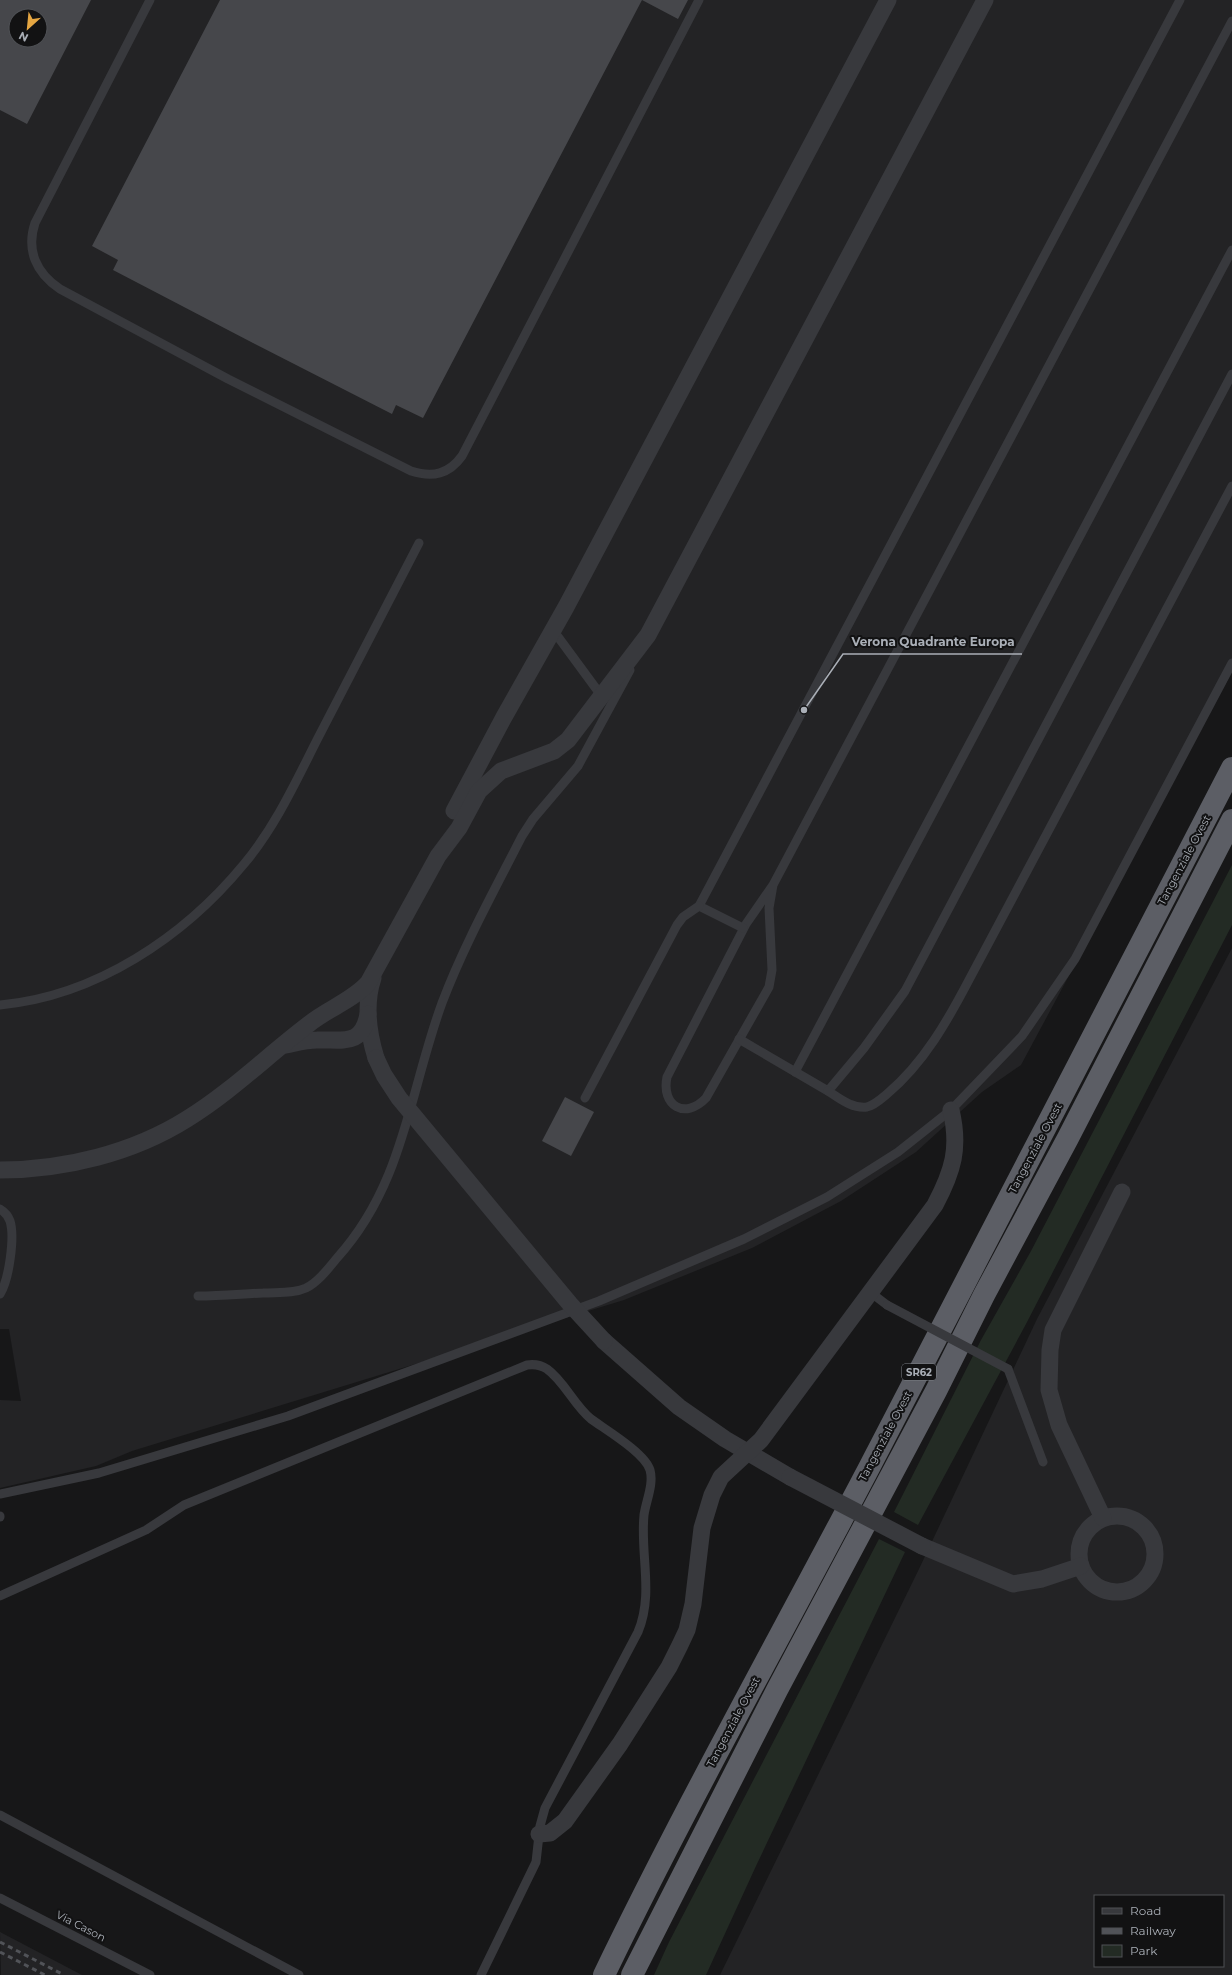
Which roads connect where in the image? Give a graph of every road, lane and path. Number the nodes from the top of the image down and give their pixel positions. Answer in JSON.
{"nodes":[{"id":1,"x":150,"y":0,"type":"edge"},
{"id":2,"x":699,"y":0,"type":"edge"},
{"id":3,"x":888,"y":0,"type":"edge"},
{"id":4,"x":985,"y":0,"type":"edge"},
{"id":5,"x":1180,"y":0,"type":"edge"},
{"id":6,"x":1232,"y":21,"type":"edge"},
{"id":7,"x":1232,"y":250,"type":"edge"},
{"id":8,"x":1232,"y":374,"type":"edge"},
{"id":9,"x":1232,"y":486,"type":"edge"},
{"id":10,"x":419,"y":543,"type":"dead end"},
{"id":11,"x":553,"y":630,"type":"junction"},
{"id":12,"x":1232,"y":663,"type":"edge"},
{"id":13,"x":606,"y":702,"type":"junction"},
{"id":14,"x":1232,"y":768,"type":"edge"},
{"id":15,"x":1232,"y":820,"type":"edge"},
{"id":16,"x":438,"y":856,"type":"junction"},
{"id":17,"x":773,"y":885,"type":"junction"},
{"id":18,"x":699,"y":906,"type":"junction"},
{"id":19,"x":744,"y":928,"type":"junction"},
{"id":20,"x":375,"y":972,"type":"junction"},
{"id":21,"x":0,"y":1005,"type":"edge"},
{"id":22,"x":368,"y":1014,"type":"junction"},
{"id":23,"x":739,"y":1039,"type":"junction"},
{"id":24,"x":282,"y":1046,"type":"junction"},
{"id":25,"x":795,"y":1072,"type":"junction"},
{"id":26,"x":828,"y":1091,"type":"junction"},
{"id":27,"x":584,"y":1098,"type":"dead end"},
{"id":28,"x":952,"y":1110,"type":"junction"},
{"id":29,"x":0,"y":1170,"type":"edge"},
{"id":30,"x":1122,"y":1192,"type":"dead end"},
{"id":31,"x":0,"y":1209,"type":"edge"},
{"id":32,"x":870,"y":1292,"type":"junction"},
{"id":33,"x":0,"y":1294,"type":"edge"},
{"id":34,"x":198,"y":1296,"type":"dead end"},
{"id":35,"x":748,"y":1452,"type":"junction"},
{"id":36,"x":1043,"y":1462,"type":"dead end"},
{"id":37,"x":0,"y":1494,"type":"edge"},
{"id":38,"x":1103,"y":1518,"type":"junction"},
{"id":39,"x":1081,"y":1566,"type":"junction"},
{"id":40,"x":0,"y":1596,"type":"edge"},
{"id":41,"x":0,"y":1815,"type":"edge"},
{"id":42,"x":539,"y":1834,"type":"junction"},
{"id":43,"x":0,"y":1898,"type":"edge"},
{"id":44,"x":150,"y":1975,"type":"edge"},
{"id":45,"x":299,"y":1975,"type":"edge"},
{"id":46,"x":481,"y":1975,"type":"edge"},
{"id":47,"x":604,"y":1975,"type":"edge"},
{"id":48,"x":632,"y":1975,"type":"edge"}],
"edges":[{"from":1,"to":2,"type":"lane"},
{"from":3,"to":11,"type":"street"},
{"from":4,"to":13,"type":"street"},
{"from":5,"to":18,"type":"lane"},
{"from":6,"to":17,"type":"lane"},
{"from":7,"to":25,"type":"lane"},
{"from":8,"to":26,"type":"lane"},
{"from":9,"to":26,"type":"lane"},
{"from":10,"to":21,"type":"lane"},
{"from":11,"to":13,"type":"lane"},
{"from":11,"to":16,"type":"street"},
{"from":12,"to":28,"type":"lane"},
{"from":13,"to":16,"type":"street"},
{"from":13,"to":34,"type":"lane"},
{"from":14,"to":47,"type":"highway","name":"Tangenziale Ovest","number":"SR62"},
{"from":15,"to":48,"type":"highway","number":"SR62"},
{"from":16,"to":20,"type":"street"},
{"from":17,"to":19,"type":"lane"},
{"from":17,"to":23,"type":"lane"},
{"from":18,"to":19,"type":"lane"},
{"from":18,"to":27,"type":"lane"},
{"from":19,"to":23,"type":"lane"},
{"from":20,"to":22,"type":"street"},
{"from":20,"to":24,"type":"street"},
{"from":22,"to":24,"type":"street"},
{"from":22,"to":35,"type":"street","bridge":true},
{"from":23,"to":25,"type":"lane"},
{"from":24,"to":29,"type":"street"},
{"from":25,"to":26,"type":"lane"},
{"from":28,"to":32,"type":"street"},
{"from":28,"to":37,"type":"lane"},
{"from":30,"to":38,"type":"street"},
{"from":31,"to":33,"type":"lane"},
{"from":32,"to":35,"type":"street"},
{"from":32,"to":36,"type":"lane","bridge":true},
{"from":35,"to":39,"type":"street","bridge":true},
{"from":35,"to":42,"type":"street"},
{"from":38,"to":39,"type":"street"},
{"from":38,"to":39,"type":"street"},
{"from":40,"to":42,"type":"lane"},
{"from":41,"to":45,"type":"lane"},
{"from":42,"to":46,"type":"lane"},
{"from":43,"to":44,"type":"lane","name":"Via Cason"}]}
